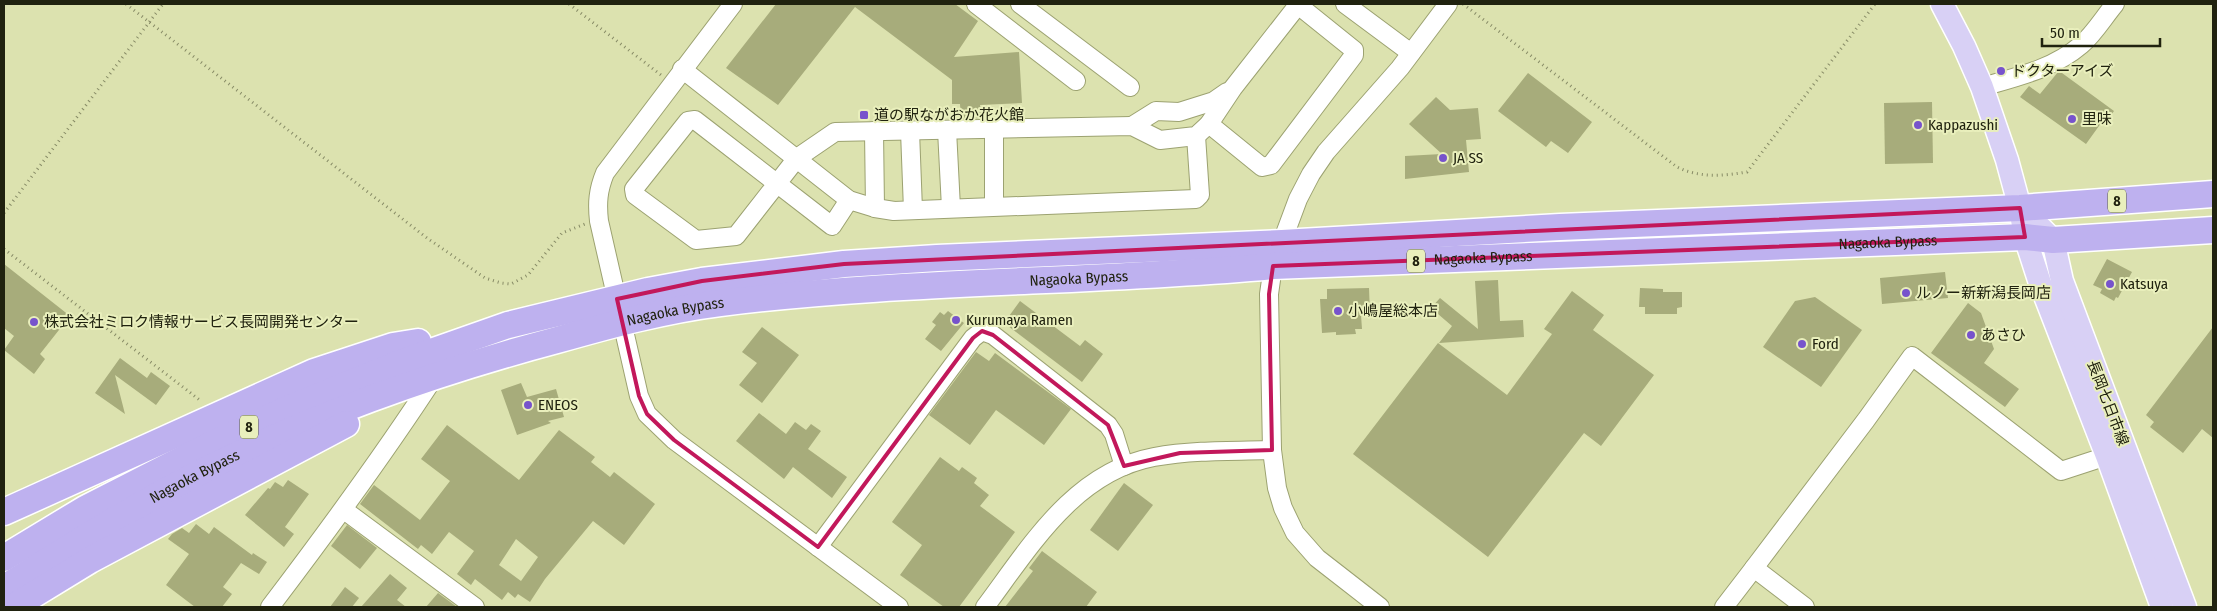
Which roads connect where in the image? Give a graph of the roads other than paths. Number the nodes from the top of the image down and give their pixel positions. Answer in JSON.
{"nodes":[{"id":1,"x":733,"y":4,"type":"edge"},
{"id":2,"x":976,"y":4,"type":"edge"},
{"id":3,"x":1020,"y":4,"type":"edge"},
{"id":4,"x":1345,"y":4,"type":"edge"},
{"id":5,"x":1448,"y":4,"type":"edge"},
{"id":6,"x":1942,"y":4,"type":"edge"},
{"id":7,"x":2116,"y":4,"type":"edge"},
{"id":8,"x":1300,"y":5,"type":"edge"},
{"id":9,"x":1411,"y":54,"type":"junction"},
{"id":10,"x":677,"y":76,"type":"junction"},
{"id":11,"x":1076,"y":81,"type":"dead end"},
{"id":12,"x":1982,"y":87,"type":"junction"},
{"id":13,"x":1130,"y":88,"type":"dead end"},
{"id":14,"x":1233,"y":88,"type":"junction"},
{"id":15,"x":1209,"y":124,"type":"junction"},
{"id":16,"x":1132,"y":126,"type":"junction"},
{"id":17,"x":947,"y":130,"type":"junction"},
{"id":18,"x":994,"y":130,"type":"junction"},
{"id":19,"x":874,"y":131,"type":"junction"},
{"id":20,"x":910,"y":131,"type":"junction"},
{"id":21,"x":1196,"y":136,"type":"junction"},
{"id":22,"x":797,"y":158,"type":"junction"},
{"id":23,"x":777,"y":183,"type":"junction"},
{"id":24,"x":2213,"y":194,"type":"edge"},
{"id":25,"x":849,"y":200,"type":"junction"},
{"id":26,"x":994,"y":206,"type":"junction"},
{"id":27,"x":875,"y":208,"type":"junction"},
{"id":28,"x":951,"y":208,"type":"junction"},
{"id":29,"x":2020,"y":208,"type":"junction"},
{"id":30,"x":913,"y":210,"type":"junction"},
{"id":31,"x":2213,"y":230,"type":"edge"},
{"id":32,"x":2025,"y":237,"type":"junction"},
{"id":33,"x":2053,"y":240,"type":"junction"},
{"id":34,"x":1282,"y":242,"type":"junction"},
{"id":35,"x":1274,"y":266,"type":"junction"},
{"id":36,"x":619,"y":311,"type":"junction"},
{"id":37,"x":508,"y":325,"type":"junction"},
{"id":38,"x":435,"y":376,"type":"junction"},
{"id":39,"x":1272,"y":450,"type":"junction"},
{"id":40,"x":2107,"y":456,"type":"junction"},
{"id":41,"x":1124,"y":466,"type":"junction"},
{"id":42,"x":344,"y":510,"type":"junction"},
{"id":43,"x":4,"y":512,"type":"edge"},
{"id":44,"x":818,"y":547,"type":"junction"},
{"id":45,"x":4,"y":558,"type":"edge"},
{"id":46,"x":1754,"y":568,"type":"junction"},
{"id":47,"x":18,"y":601,"type":"edge"},
{"id":48,"x":270,"y":607,"type":"edge"},
{"id":49,"x":475,"y":607,"type":"edge"},
{"id":50,"x":899,"y":607,"type":"edge"},
{"id":51,"x":985,"y":607,"type":"edge"},
{"id":52,"x":1380,"y":607,"type":"edge"},
{"id":53,"x":1724,"y":607,"type":"edge"},
{"id":54,"x":1804,"y":607,"type":"edge"},
{"id":55,"x":2162,"y":607,"type":"edge"},
{"id":56,"x":2185,"y":607,"type":"edge"}],
"edges":[{"from":1,"to":10,"type":"street"},
{"from":2,"to":11,"type":"street"},
{"from":3,"to":13,"type":"street"},
{"from":4,"to":9,"type":"street"},
{"from":5,"to":9,"type":"street"},
{"from":6,"to":12,"type":"main road","name":"長岡七日市線"},
{"from":7,"to":12,"type":"street"},
{"from":8,"to":14,"type":"street"},
{"from":8,"to":15,"type":"street"},
{"from":9,"to":34,"type":"street"},
{"from":10,"to":22,"type":"street"},
{"from":10,"to":36,"type":"street"},
{"from":12,"to":29,"type":"main road","name":"長岡七日市線"},
{"from":14,"to":15,"type":"street"},
{"from":14,"to":16,"type":"street"},
{"from":15,"to":21,"type":"street"},
{"from":16,"to":18,"type":"street"},
{"from":16,"to":21,"type":"street"},
{"from":17,"to":18,"type":"street"},
{"from":17,"to":20,"type":"street"},
{"from":17,"to":28,"type":"street"},
{"from":18,"to":26,"type":"street"},
{"from":19,"to":20,"type":"street"},
{"from":19,"to":22,"type":"street"},
{"from":19,"to":27,"type":"street"},
{"from":20,"to":30,"type":"street"},
{"from":21,"to":26,"type":"street"},
{"from":22,"to":23,"type":"street"},
{"from":22,"to":25,"type":"street"},
{"from":23,"to":23,"type":"street"},
{"from":23,"to":25,"type":"street"},
{"from":24,"to":29,"type":"highway","name":"Nagaoka Bypass","number":"8"},
{"from":25,"to":27,"type":"street"},
{"from":26,"to":28,"type":"street"},
{"from":27,"to":30,"type":"street"},
{"from":28,"to":30,"type":"street"},
{"from":29,"to":32,"type":"main road","name":"長岡七日市線"},
{"from":29,"to":33,"type":"main road"},
{"from":29,"to":34,"type":"highway","name":"Nagaoka Bypass","number":"8"},
{"from":31,"to":33,"type":"highway","name":"Nagaoka Bypass","number":"8"},
{"from":32,"to":33,"type":"highway","name":"Nagaoka Bypass","number":"8"},
{"from":32,"to":35,"type":"highway","name":"Nagaoka Bypass","number":"8"},
{"from":32,"to":40,"type":"main road","name":"長岡七日市線"},
{"from":33,"to":56,"type":"main road","name":"長岡七日市線"},
{"from":34,"to":35,"type":"street"},
{"from":34,"to":36,"type":"highway","name":"Nagaoka Bypass","number":"8"},
{"from":35,"to":36,"type":"highway","name":"Nagaoka Bypass","number":"8"},
{"from":35,"to":39,"type":"street"},
{"from":36,"to":37,"type":"highway","name":"Nagaoka Bypass","number":"8"},
{"from":36,"to":38,"type":"highway","name":"Nagaoka Bypass","number":"8"},
{"from":36,"to":44,"type":"street"},
{"from":37,"to":43,"type":"highway"},
{"from":37,"to":45,"type":"highway","name":"Nagaoka Bypass","number":"8"},
{"from":38,"to":42,"type":"street"},
{"from":38,"to":47,"type":"highway","name":"Nagaoka Bypass"},
{"from":39,"to":41,"type":"street"},
{"from":39,"to":52,"type":"street"},
{"from":40,"to":46,"type":"street"},
{"from":40,"to":55,"type":"main road","name":"長岡七日市線"},
{"from":41,"to":44,"type":"street"},
{"from":41,"to":51,"type":"street"},
{"from":42,"to":48,"type":"street"},
{"from":42,"to":49,"type":"street"},
{"from":44,"to":50,"type":"street"},
{"from":46,"to":53,"type":"street"},
{"from":46,"to":54,"type":"street"}]}
